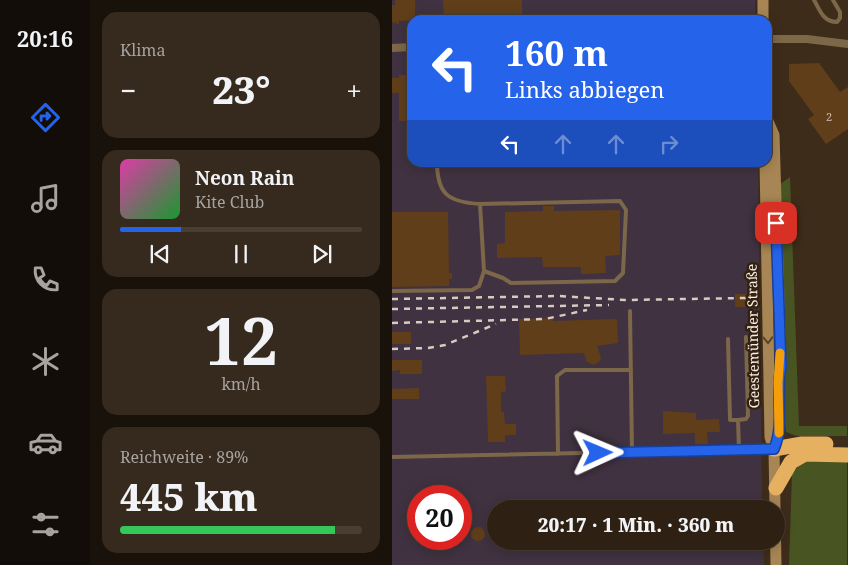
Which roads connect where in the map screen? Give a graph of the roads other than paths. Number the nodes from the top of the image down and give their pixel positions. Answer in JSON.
{"nodes":[{"id":1,"x":763,"y":0,"type":"edge"},
{"id":2,"x":814,"y":0,"type":"edge"},
{"id":3,"x":833,"y":0,"type":"edge"},
{"id":4,"x":764,"y":15,"type":"edge"},
{"id":5,"x":772,"y":38,"type":"edge"},
{"id":6,"x":848,"y":44,"type":"edge"},
{"id":7,"x":407,"y":47,"type":"edge"},
{"id":8,"x":392,"y":48,"type":"edge"},
{"id":9,"x":772,"y":130,"type":"edge"},
{"id":10,"x":437,"y":167,"type":"edge"},
{"id":11,"x":765,"y":167,"type":"edge"},
{"id":12,"x":480,"y":204,"type":"junction"},
{"id":13,"x":484,"y":271,"type":"junction"},
{"id":14,"x":392,"y":291,"type":"edge"},
{"id":15,"x":630,"y":311,"type":"dead end"},
{"id":16,"x":746,"y":337,"type":"dead end"},
{"id":17,"x":728,"y":339,"type":"dead end"},
{"id":18,"x":631,"y":370,"type":"junction"},
{"id":19,"x":738,"y":420,"type":"junction"},
{"id":20,"x":848,"y":444,"type":"edge"},
{"id":21,"x":774,"y":449,"type":"junction"},
{"id":22,"x":739,"y":450,"type":"junction"},
{"id":23,"x":632,"y":453,"type":"junction"},
{"id":24,"x":558,"y":454,"type":"junction"},
{"id":25,"x":805,"y":454,"type":"junction"},
{"id":26,"x":848,"y":455,"type":"edge"},
{"id":27,"x":392,"y":457,"type":"edge"},
{"id":28,"x":776,"y":488,"type":"junction"},
{"id":29,"x":776,"y":565,"type":"edge"}],
"edges":[{"from":1,"to":4,"type":"street"},
{"from":2,"to":3,"type":"lane"},
{"from":5,"to":6,"type":"street"},
{"from":7,"to":8,"type":"street"},
{"from":9,"to":21,"type":"street","name":"Geestemünder Straße"},
{"from":10,"to":12,"type":"lane"},
{"from":11,"to":21,"type":"street","name":"Geestemünder Straße","one_way":true},
{"from":12,"to":13,"type":"lane"},
{"from":12,"to":13,"type":"lane"},
{"from":13,"to":14,"type":"lane"},
{"from":15,"to":18,"type":"lane"},
{"from":16,"to":19,"type":"lane"},
{"from":17,"to":19,"type":"lane"},
{"from":18,"to":23,"type":"lane"},
{"from":18,"to":24,"type":"lane"},
{"from":19,"to":22,"type":"lane"},
{"from":20,"to":21,"type":"highway"},
{"from":21,"to":22,"type":"lane"},
{"from":21,"to":25,"type":"highway"},
{"from":21,"to":28,"type":"street","name":"Geestemünder Straße"},
{"from":22,"to":23,"type":"lane"},
{"from":23,"to":24,"type":"lane"},
{"from":24,"to":27,"type":"lane"},
{"from":25,"to":26,"type":"highway"},
{"from":25,"to":28,"type":"highway"},
{"from":28,"to":29,"type":"street","name":"Geestemünder Straße"}]}
